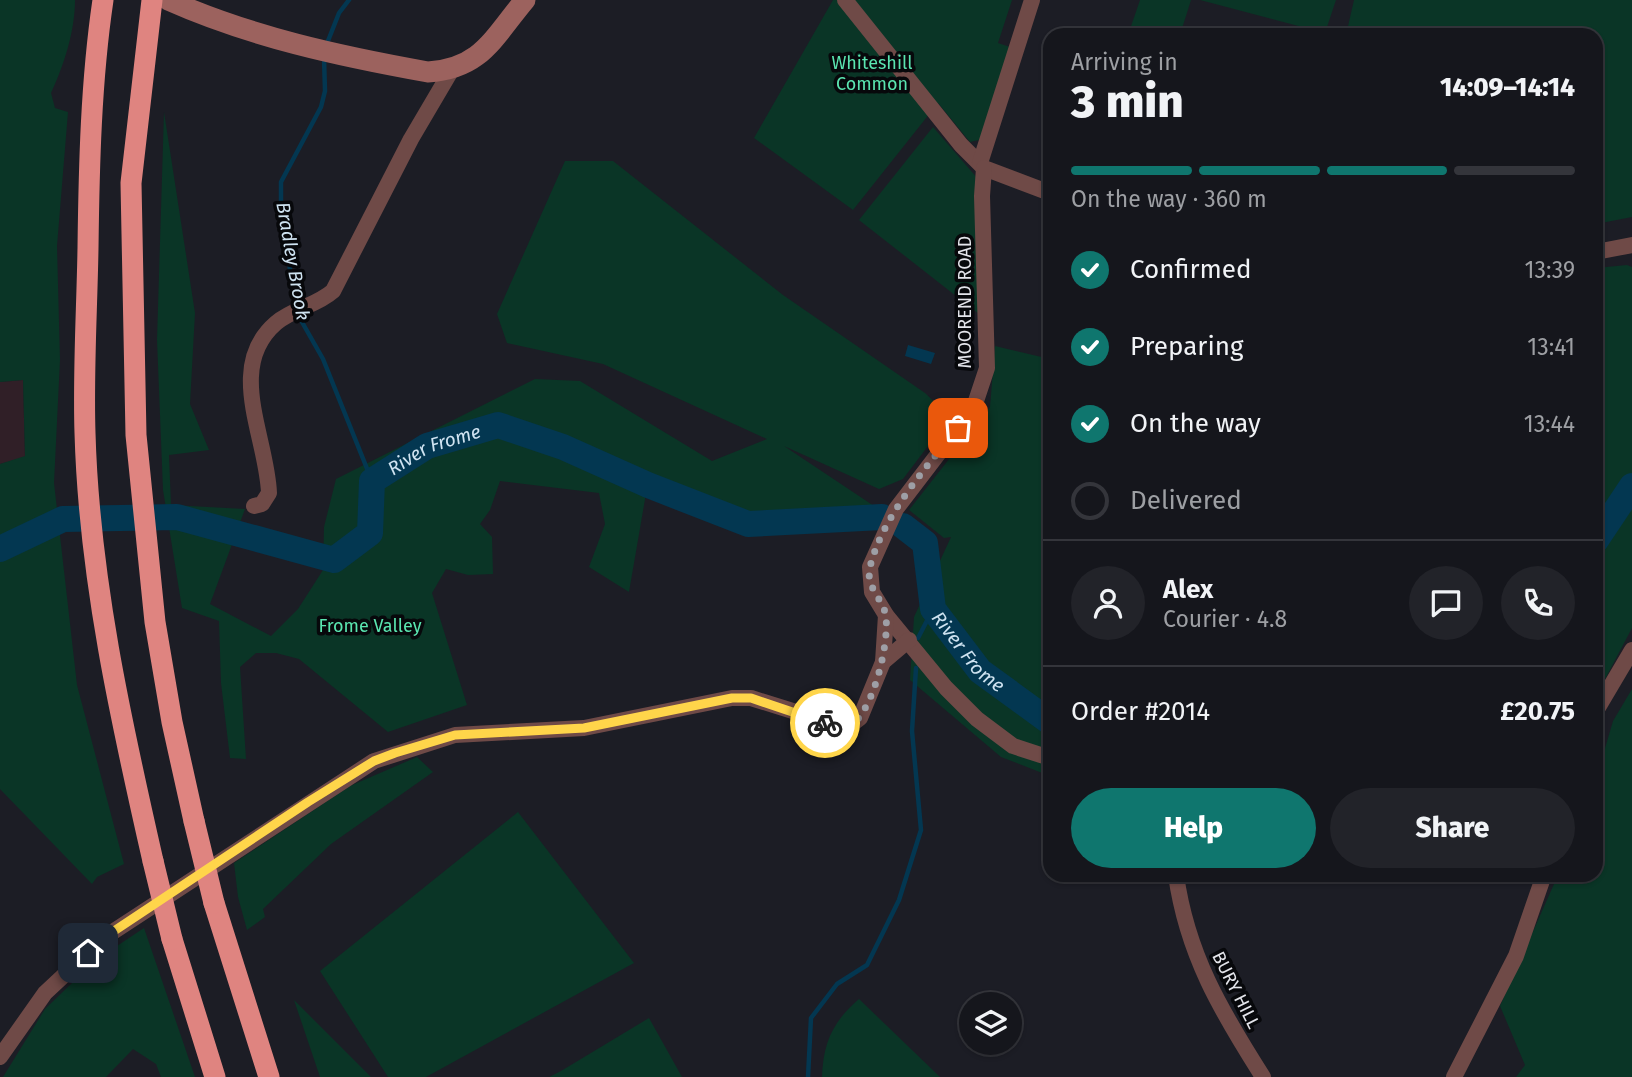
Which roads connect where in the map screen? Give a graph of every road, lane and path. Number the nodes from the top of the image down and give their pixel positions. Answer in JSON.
{"nodes":[{"id":1,"x":103,"y":0,"type":"edge"},
{"id":2,"x":152,"y":0,"type":"edge"},
{"id":3,"x":169,"y":0,"type":"edge"},
{"id":4,"x":525,"y":0,"type":"edge"},
{"id":5,"x":845,"y":0,"type":"edge"},
{"id":6,"x":1032,"y":0,"type":"edge"},
{"id":7,"x":451,"y":71,"type":"junction"},
{"id":8,"x":982,"y":165,"type":"junction"},
{"id":9,"x":1043,"y":190,"type":"edge"},
{"id":10,"x":1632,"y":245,"type":"edge"},
{"id":11,"x":1603,"y":251,"type":"edge"},
{"id":12,"x":254,"y":506,"type":"dead end"},
{"id":13,"x":886,"y":615,"type":"junction"},
{"id":14,"x":909,"y":640,"type":"junction"},
{"id":15,"x":1632,"y":650,"type":"edge"},
{"id":16,"x":883,"y":662,"type":"junction"},
{"id":17,"x":1603,"y":699,"type":"edge"},
{"id":18,"x":1043,"y":756,"type":"edge"},
{"id":19,"x":1177,"y":882,"type":"edge"},
{"id":20,"x":1542,"y":882,"type":"edge"},
{"id":21,"x":0,"y":1057,"type":"edge"},
{"id":22,"x":215,"y":1077,"type":"edge"},
{"id":23,"x":269,"y":1077,"type":"edge"},
{"id":24,"x":1263,"y":1077,"type":"edge"},
{"id":25,"x":1454,"y":1077,"type":"edge"}],
"edges":[{"from":1,"to":22,"type":"highway","bridge":true},
{"from":2,"to":23,"type":"highway","bridge":true},
{"from":3,"to":7,"type":"main road"},
{"from":4,"to":7,"type":"main road"},
{"from":5,"to":8,"type":"street"},
{"from":6,"to":8,"type":"street","name":"MOOREND ROAD"},
{"from":7,"to":12,"type":"street"},
{"from":8,"to":9,"type":"street"},
{"from":8,"to":13,"type":"street","name":"MOOREND ROAD"},
{"from":10,"to":11,"type":"street"},
{"from":13,"to":14,"type":"street","name":"MOOREND ROAD"},
{"from":13,"to":16,"type":"street"},
{"from":14,"to":16,"type":"street"},
{"from":14,"to":18,"type":"street"},
{"from":15,"to":17,"type":"street"},
{"from":16,"to":21,"type":"street"},
{"from":19,"to":24,"type":"street","name":"BURY HILL"},
{"from":20,"to":25,"type":"street"}]}
